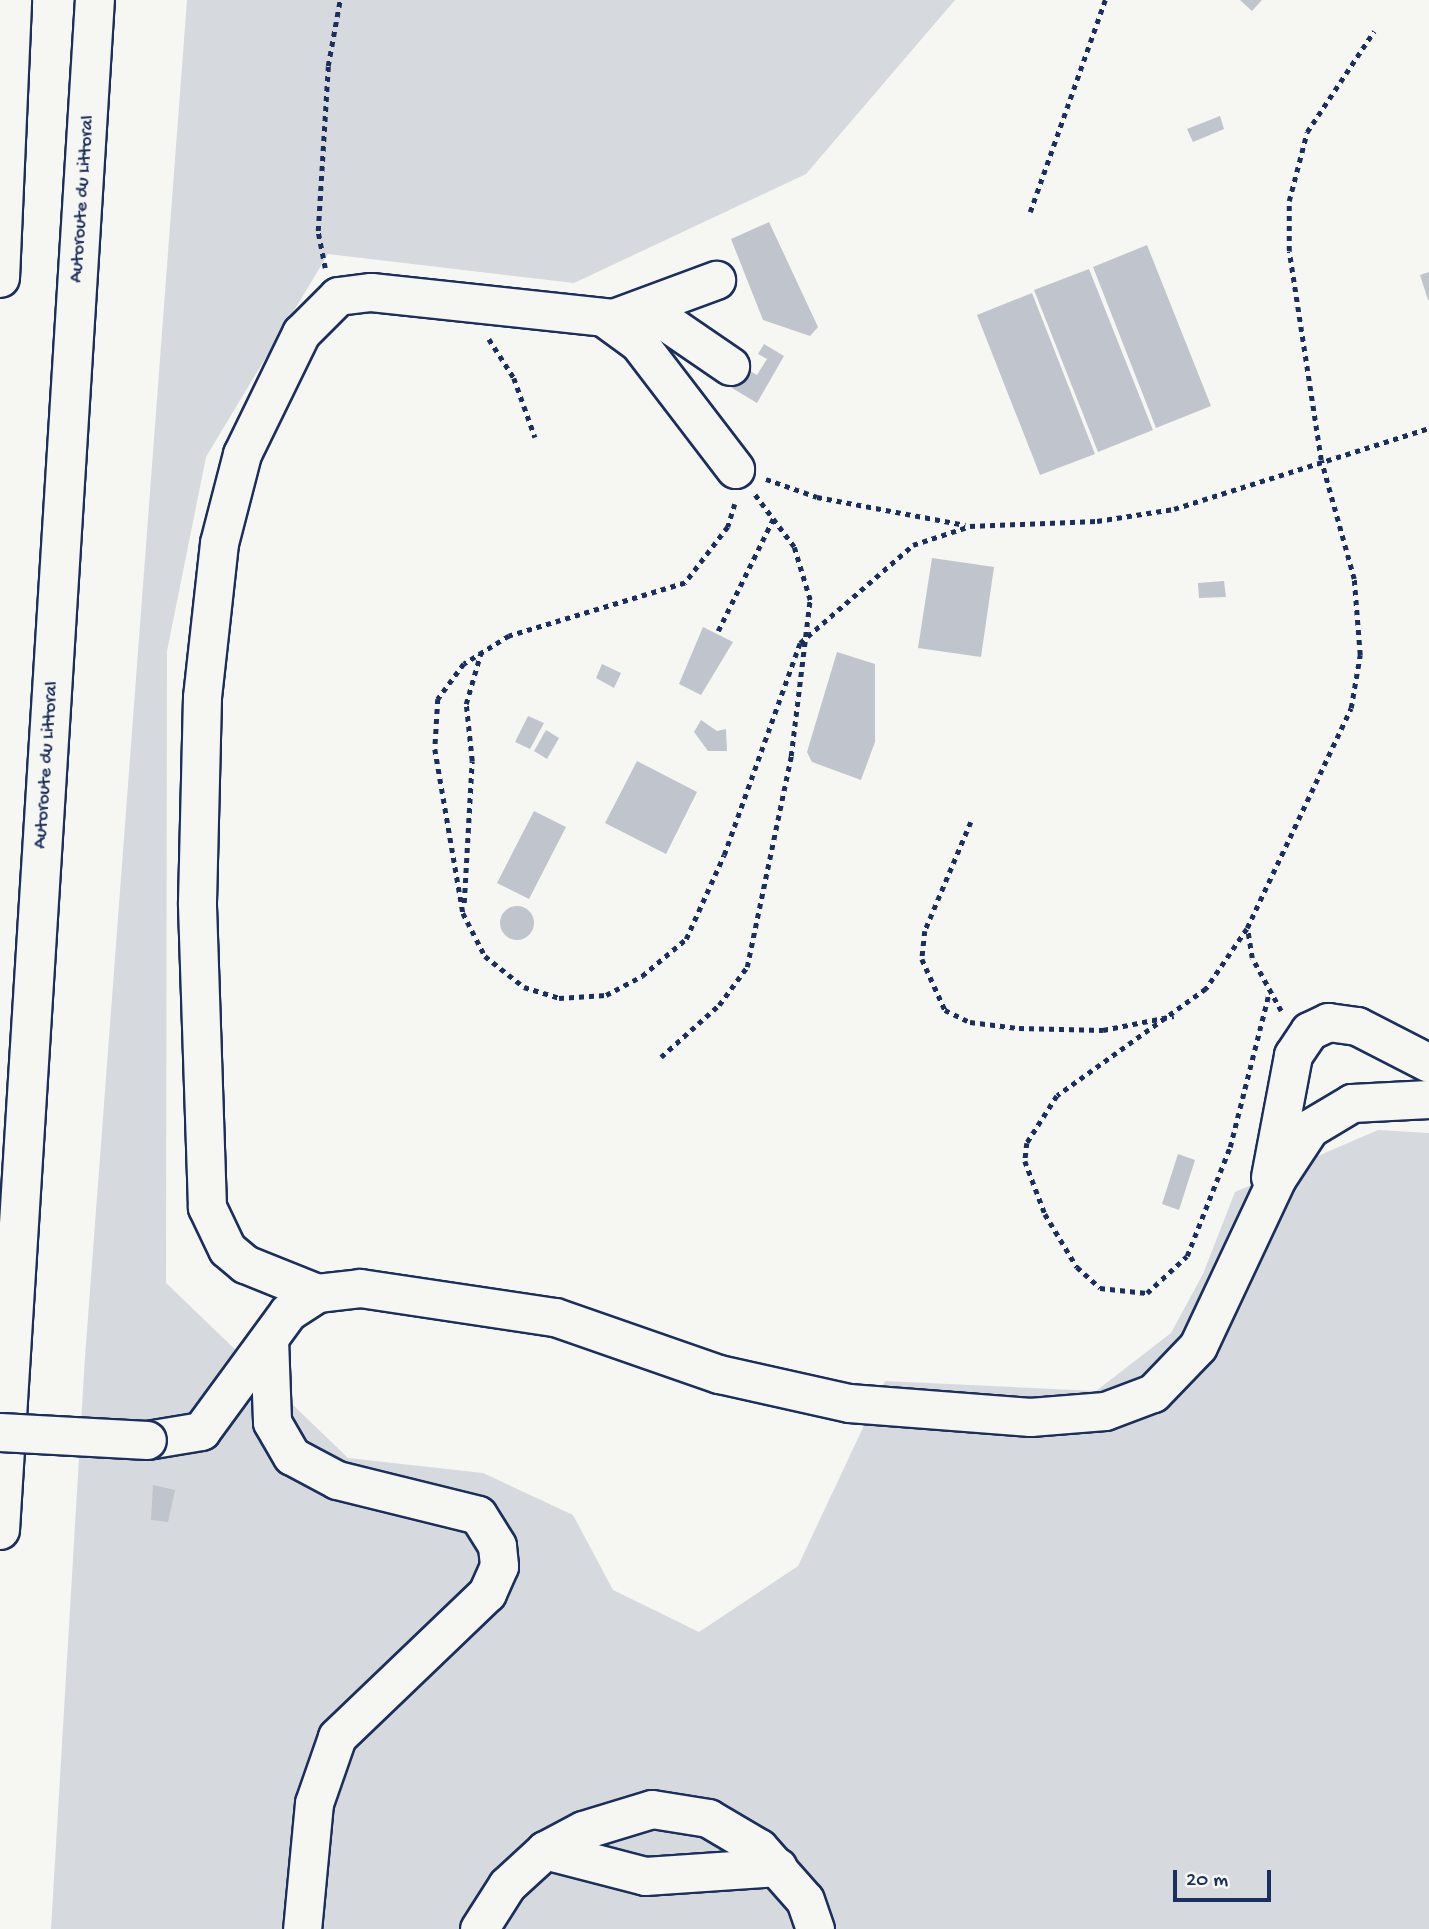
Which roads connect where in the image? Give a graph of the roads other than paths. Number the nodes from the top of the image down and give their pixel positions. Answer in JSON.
{"nodes":[{"id":1,"x":12,"y":0,"type":"edge"},
{"id":2,"x":96,"y":0,"type":"edge"},
{"id":3,"x":0,"y":278,"type":"edge"},
{"id":4,"x":716,"y":280,"type":"dead end"},
{"id":5,"x":618,"y":316,"type":"junction"},
{"id":6,"x":730,"y":366,"type":"dead end"},
{"id":7,"x":735,"y":468,"type":"road end"},
{"id":8,"x":1429,"y":1063,"type":"edge"},
{"id":9,"x":1429,"y":1099,"type":"edge"},
{"id":10,"x":1265,"y":1209,"type":"junction"},
{"id":11,"x":317,"y":1293,"type":"junction"},
{"id":12,"x":269,"y":1339,"type":"junction"},
{"id":13,"x":0,"y":1432,"type":"edge"},
{"id":14,"x":0,"y":1530,"type":"edge"},
{"id":15,"x":545,"y":1850,"type":"junction"},
{"id":16,"x":778,"y":1867,"type":"junction"},
{"id":17,"x":302,"y":1929,"type":"edge"},
{"id":18,"x":479,"y":1929,"type":"edge"},
{"id":19,"x":815,"y":1929,"type":"edge"}],
"edges":[{"from":1,"to":3,"type":"highway"},
{"from":2,"to":14,"type":"highway","name":"Autoroute du Littoral"},
{"from":4,"to":5,"type":"street"},
{"from":5,"to":6,"type":"street"},
{"from":5,"to":7,"type":"street"},
{"from":5,"to":11,"type":"street"},
{"from":8,"to":10,"type":"street"},
{"from":9,"to":10,"type":"street"},
{"from":10,"to":11,"type":"street"},
{"from":11,"to":12,"type":"street"},
{"from":12,"to":13,"type":"street","bridge":true},
{"from":12,"to":17,"type":"street"},
{"from":15,"to":16,"type":"street"},
{"from":15,"to":16,"type":"street"},
{"from":15,"to":18,"type":"street"},
{"from":16,"to":19,"type":"street"}]}
